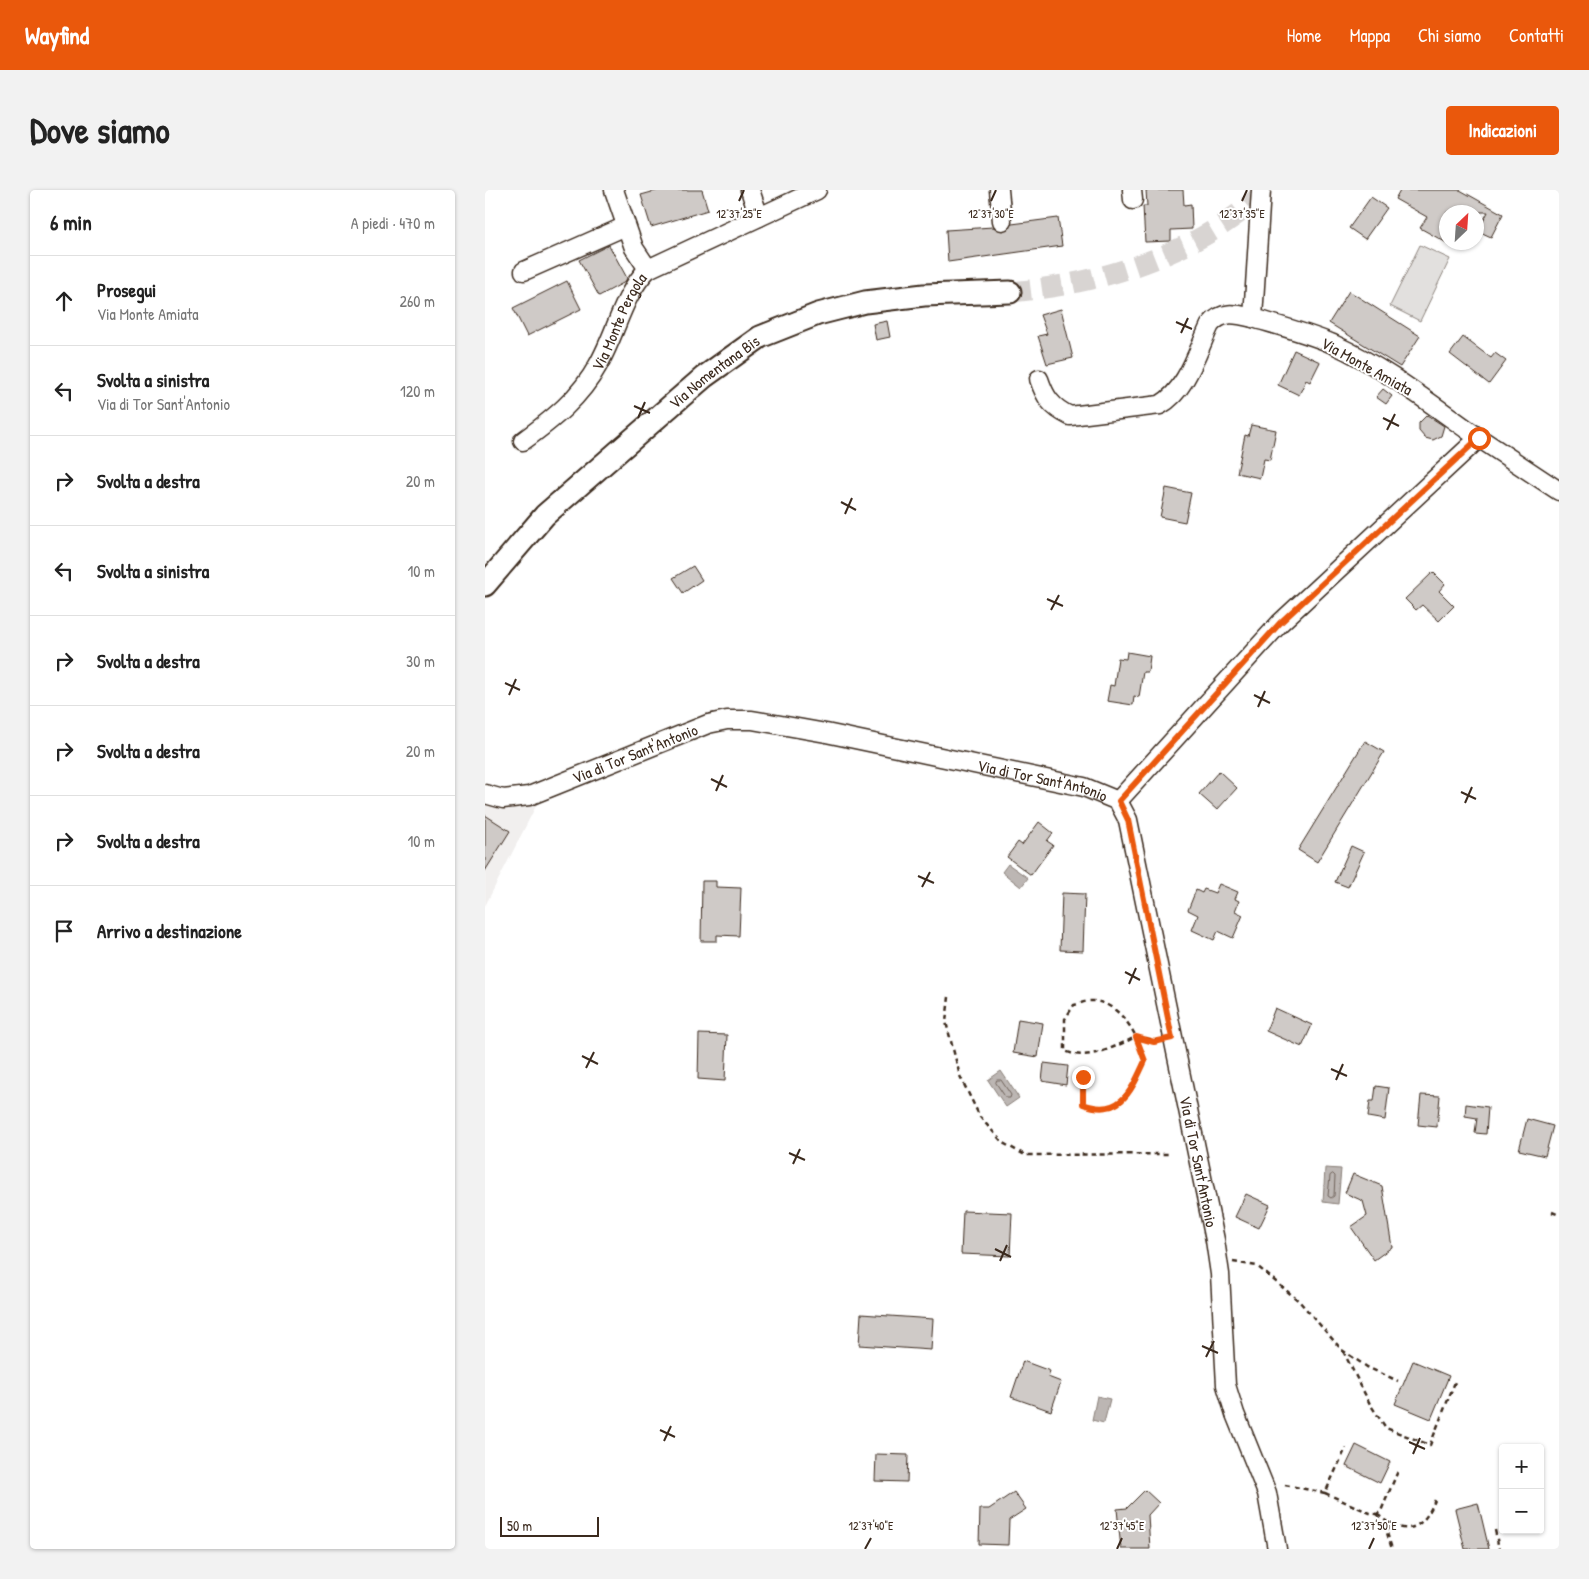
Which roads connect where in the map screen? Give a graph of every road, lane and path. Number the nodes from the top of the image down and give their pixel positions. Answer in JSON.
{"nodes":[{"id":1,"x":614,"y":190,"type":"edge"},
{"id":2,"x":751,"y":190,"type":"edge"},
{"id":3,"x":817,"y":190,"type":"edge"},
{"id":4,"x":999,"y":190,"type":"edge"},
{"id":5,"x":1261,"y":190,"type":"edge"},
{"id":6,"x":759,"y":217,"type":"junction"},
{"id":7,"x":1002,"y":221,"type":"dead end"},
{"id":8,"x":626,"y":226,"type":"junction"},
{"id":9,"x":648,"y":269,"type":"junction"},
{"id":10,"x":524,"y":271,"type":"dead end"},
{"id":11,"x":1010,"y":292,"type":"tunnel mouth"},
{"id":12,"x":1253,"y":318,"type":"junction"},
{"id":13,"x":1039,"y":378,"type":"dead end"},
{"id":14,"x":1479,"y":438,"type":"junction"},
{"id":15,"x":523,"y":441,"type":"dead end"},
{"id":16,"x":1559,"y":491,"type":"edge"},
{"id":17,"x":485,"y":585,"type":"edge"},
{"id":18,"x":485,"y":794,"type":"edge"},
{"id":19,"x":1119,"y":801,"type":"junction"},
{"id":20,"x":949,"y":997,"type":"dead end"},
{"id":21,"x":1136,"y":1037,"type":"junction"},
{"id":22,"x":1172,"y":1038,"type":"junction"},
{"id":23,"x":1083,"y":1077,"type":"dead end"},
{"id":24,"x":1169,"y":1154,"type":"dead end"},
{"id":25,"x":1552,"y":1212,"type":"dead end"},
{"id":26,"x":1559,"y":1215,"type":"edge"},
{"id":27,"x":1229,"y":1261,"type":"dead end"},
{"id":28,"x":1342,"y":1350,"type":"junction"},
{"id":29,"x":1398,"y":1381,"type":"dead end"},
{"id":30,"x":1455,"y":1382,"type":"dead end"},
{"id":31,"x":1346,"y":1448,"type":"dead end"},
{"id":32,"x":1398,"y":1472,"type":"dead end"},
{"id":33,"x":1285,"y":1485,"type":"dead end"},
{"id":34,"x":1325,"y":1492,"type":"junction"},
{"id":35,"x":1435,"y":1500,"type":"dead end"},
{"id":36,"x":1377,"y":1514,"type":"junction"},
{"id":37,"x":1390,"y":1525,"type":"junction"},
{"id":38,"x":1495,"y":1530,"type":"dead end"},
{"id":39,"x":1277,"y":1549,"type":"edge"},
{"id":40,"x":1393,"y":1549,"type":"edge"},
{"id":41,"x":1499,"y":1549,"type":"edge"}],
"edges":[{"from":1,"to":8,"type":"street"},
{"from":2,"to":6,"type":"street"},
{"from":3,"to":6,"type":"street","name":"Via Monte Pergola"},
{"from":4,"to":7,"type":"street"},
{"from":5,"to":12,"type":"street"},
{"from":6,"to":9,"type":"street","name":"Via Monte Pergola"},
{"from":8,"to":9,"type":"street"},
{"from":8,"to":10,"type":"street"},
{"from":9,"to":15,"type":"street","name":"Via Monte Pergola"},
{"from":11,"to":17,"type":"main road","name":"Via Nomentana Bis"},
{"from":12,"to":13,"type":"street","name":"Via Monte Amiata"},
{"from":12,"to":14,"type":"street","name":"Via Monte Amiata"},
{"from":14,"to":16,"type":"street","name":"Via Monte Amiata"},
{"from":14,"to":19,"type":"street"},
{"from":18,"to":19,"type":"street","name":"Via di Tor Sant'Antonio"},
{"from":19,"to":22,"type":"street","name":"Via di Tor Sant'Antonio"},
{"from":20,"to":24,"type":"path"},
{"from":21,"to":21,"type":"path"},
{"from":21,"to":22,"type":"path"},
{"from":21,"to":23,"type":"path"},
{"from":22,"to":39,"type":"street","name":"Via di Tor Sant'Antonio"},
{"from":25,"to":26,"type":"path"},
{"from":27,"to":28,"type":"path"},
{"from":28,"to":29,"type":"path"},
{"from":28,"to":30,"type":"path"},
{"from":31,"to":34,"type":"path"},
{"from":32,"to":36,"type":"path"},
{"from":33,"to":34,"type":"path"},
{"from":34,"to":36,"type":"path"},
{"from":35,"to":37,"type":"path"},
{"from":36,"to":37,"type":"path"},
{"from":37,"to":40,"type":"path"},
{"from":38,"to":41,"type":"path"}]}
